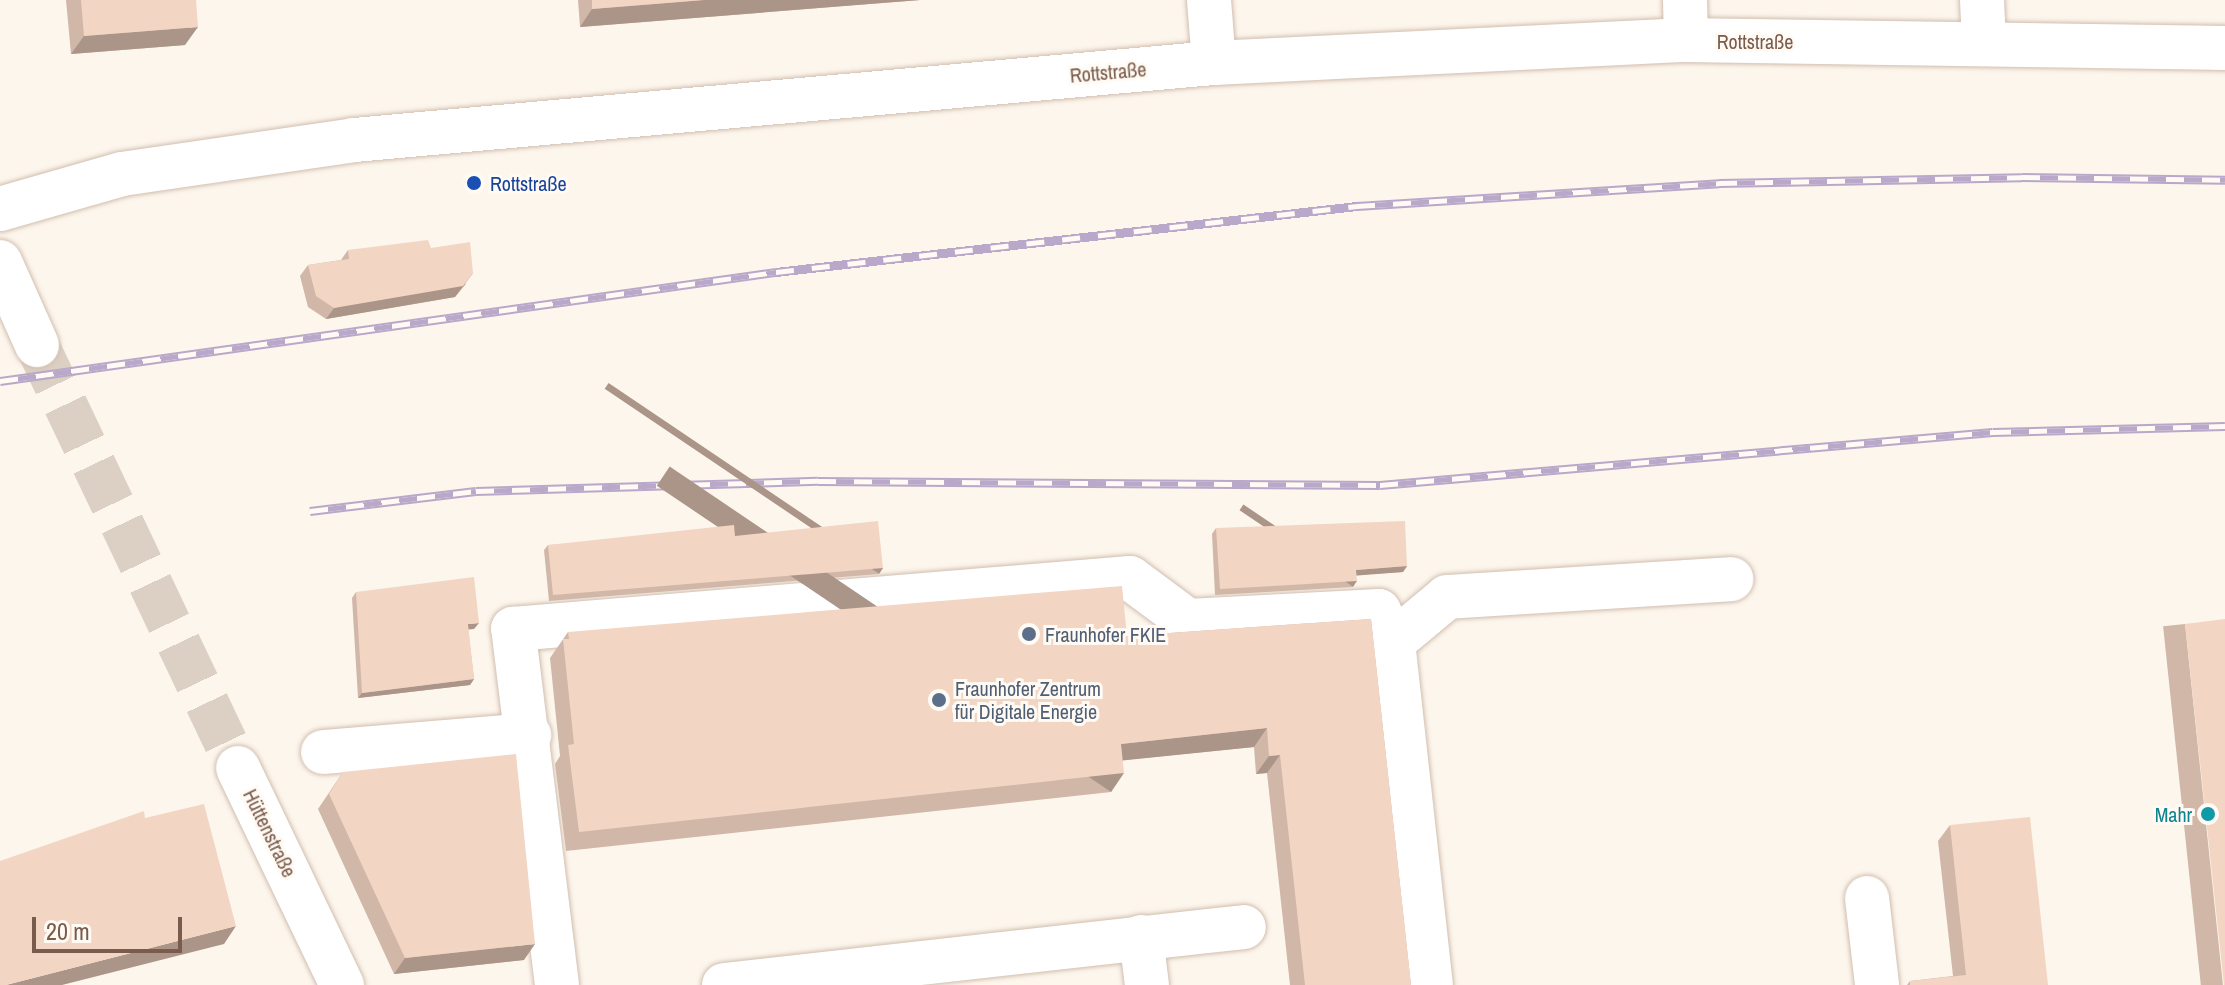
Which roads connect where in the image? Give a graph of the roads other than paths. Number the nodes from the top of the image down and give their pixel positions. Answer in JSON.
{"nodes":[{"id":1,"x":1209,"y":0,"type":"edge"},
{"id":2,"x":1685,"y":20,"type":"edge"},
{"id":3,"x":1983,"y":21,"type":"edge"},
{"id":4,"x":2225,"y":48,"type":"edge"},
{"id":5,"x":1214,"y":63,"type":"junction"},
{"id":6,"x":0,"y":209,"type":"edge"},
{"id":7,"x":0,"y":262,"type":"edge"},
{"id":8,"x":37,"y":345,"type":"tunnel mouth"},
{"id":9,"x":1731,"y":579,"type":"dead end"},
{"id":10,"x":1393,"y":642,"type":"junction"},
{"id":11,"x":529,"y":735,"type":"junction"},
{"id":12,"x":323,"y":752,"type":"dead end"},
{"id":13,"x":238,"y":768,"type":"tunnel mouth"},
{"id":14,"x":1867,"y":898,"type":"dead end"},
{"id":15,"x":1244,"y":927,"type":"dead end"},
{"id":16,"x":1141,"y":937,"type":"junction"},
{"id":17,"x":342,"y":985,"type":"edge"},
{"id":18,"x":557,"y":985,"type":"edge"},
{"id":19,"x":724,"y":985,"type":"edge"},
{"id":20,"x":1147,"y":985,"type":"edge"},
{"id":21,"x":1431,"y":985,"type":"edge"},
{"id":22,"x":1877,"y":985,"type":"edge"}],
"edges":[{"from":1,"to":5,"type":"street"},
{"from":2,"to":3,"type":"street","name":"Rottstraße"},
{"from":2,"to":5,"type":"street","name":"Rottstraße"},
{"from":3,"to":4,"type":"street","name":"Rottstraße"},
{"from":5,"to":6,"type":"street","name":"Rottstraße"},
{"from":7,"to":8,"type":"street"},
{"from":9,"to":10,"type":"street"},
{"from":10,"to":11,"type":"street"},
{"from":10,"to":21,"type":"street"},
{"from":11,"to":12,"type":"street"},
{"from":11,"to":18,"type":"street"},
{"from":13,"to":17,"type":"street","name":"Hüttenstraße"},
{"from":14,"to":22,"type":"street"},
{"from":15,"to":16,"type":"street"},
{"from":16,"to":19,"type":"street"},
{"from":16,"to":20,"type":"street"}]}
